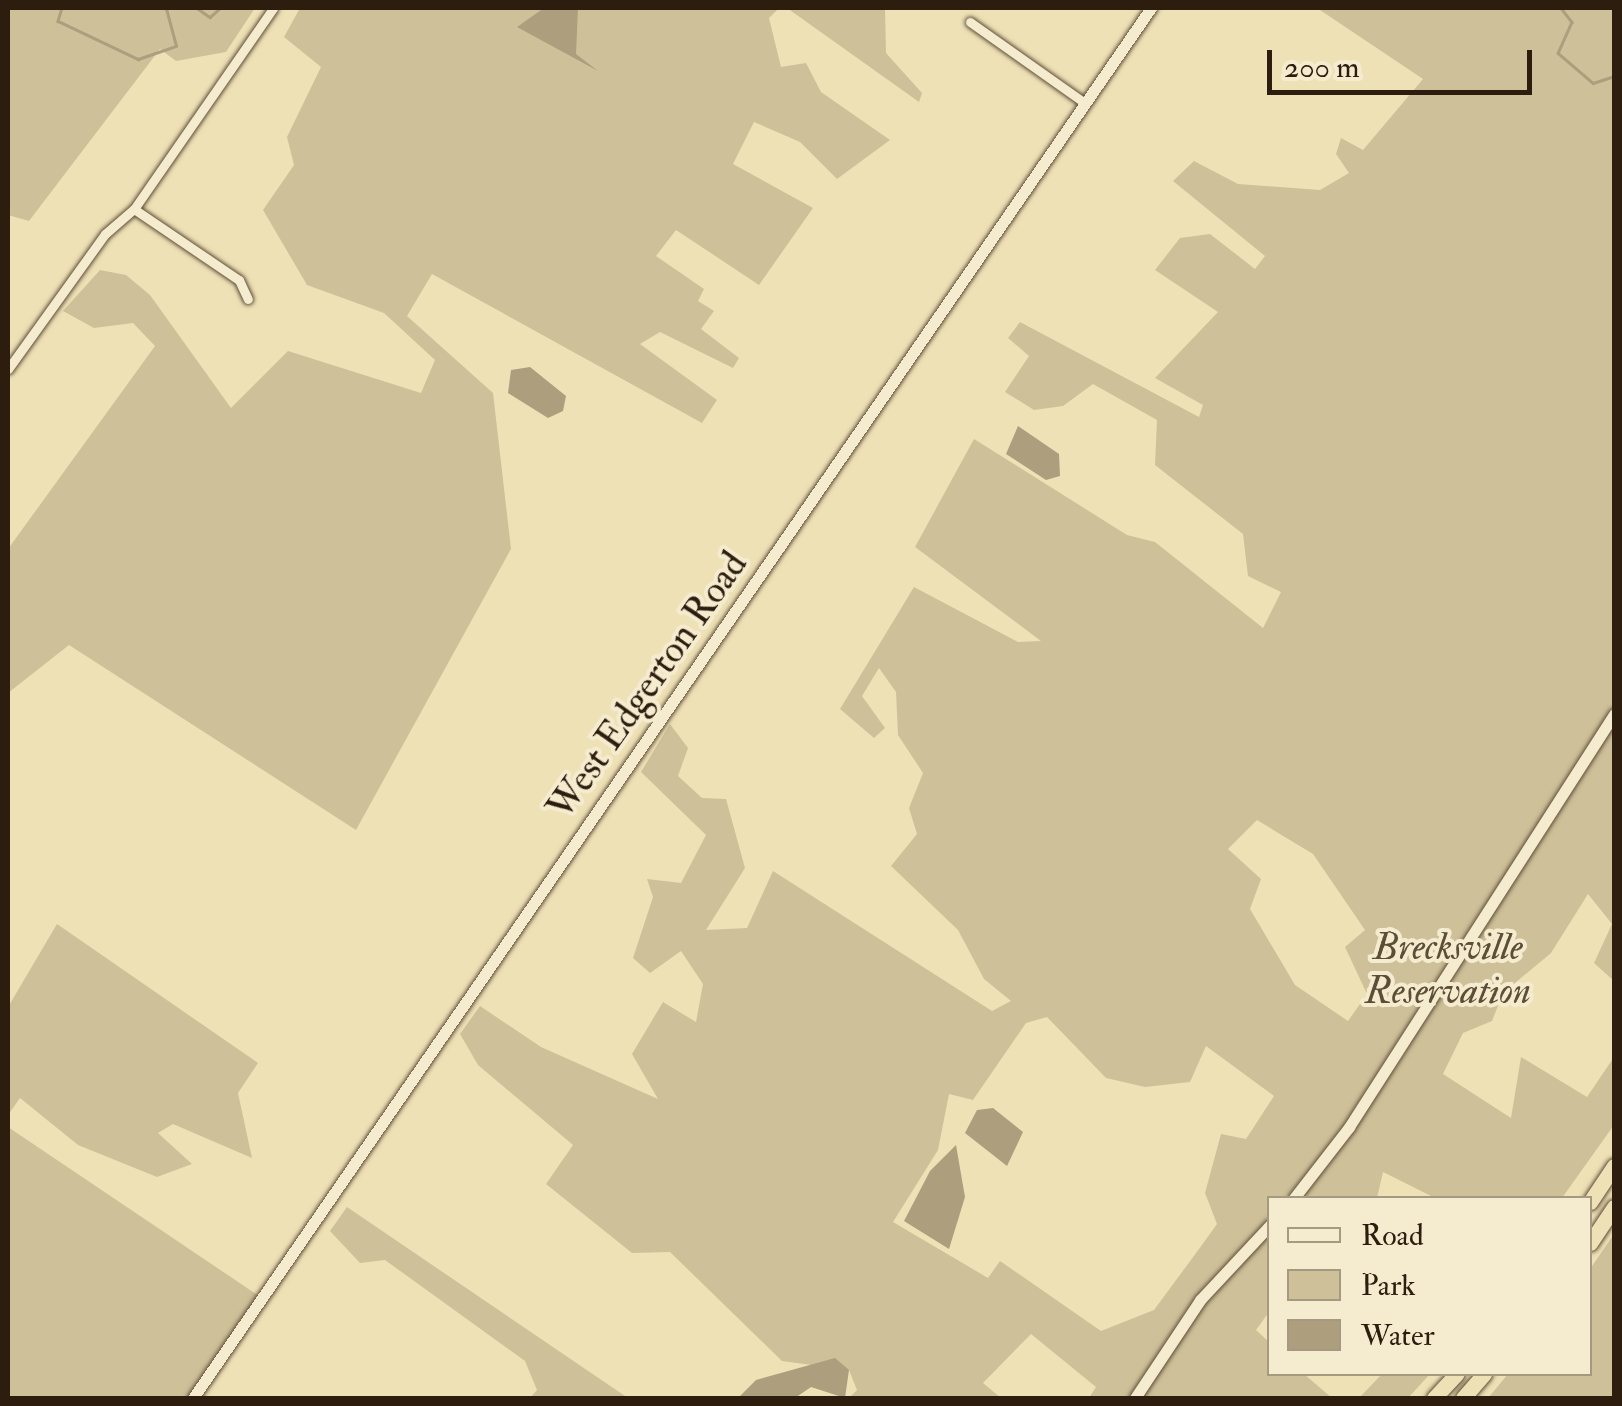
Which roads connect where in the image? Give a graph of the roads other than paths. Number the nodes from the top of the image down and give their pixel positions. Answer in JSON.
{"nodes":[{"id":1,"x":273,"y":8,"type":"edge"},
{"id":2,"x":1150,"y":8,"type":"edge"},
{"id":3,"x":970,"y":22,"type":"dead end"},
{"id":4,"x":1085,"y":103,"type":"junction"},
{"id":5,"x":134,"y":209,"type":"junction"},
{"id":6,"x":248,"y":299,"type":"dead end"},
{"id":7,"x":8,"y":369,"type":"edge"},
{"id":8,"x":1614,"y":714,"type":"edge"},
{"id":9,"x":1614,"y":1166,"type":"edge"},
{"id":10,"x":1296,"y":1196,"type":"edge"},
{"id":11,"x":1592,"y":1199,"type":"edge"},
{"id":12,"x":1614,"y":1207,"type":"edge"},
{"id":13,"x":1267,"y":1227,"type":"edge"},
{"id":14,"x":1592,"y":1240,"type":"edge"},
{"id":15,"x":1454,"y":1376,"type":"edge"},
{"id":16,"x":1482,"y":1376,"type":"edge"},
{"id":17,"x":194,"y":1398,"type":"edge"},
{"id":18,"x":1135,"y":1398,"type":"edge"},
{"id":19,"x":1434,"y":1398,"type":"edge"},
{"id":20,"x":1463,"y":1398,"type":"edge"}],
"edges":[{"from":1,"to":5,"type":"street"},
{"from":2,"to":4,"type":"street","name":"West Edgerton Road"},
{"from":3,"to":4,"type":"street"},
{"from":4,"to":17,"type":"street","name":"West Edgerton Road"},
{"from":5,"to":6,"type":"street"},
{"from":5,"to":7,"type":"street"},
{"from":8,"to":10,"type":"street"},
{"from":9,"to":11,"type":"highway"},
{"from":12,"to":14,"type":"highway"},
{"from":13,"to":18,"type":"street"},
{"from":15,"to":19,"type":"highway"},
{"from":16,"to":20,"type":"highway"}]}
